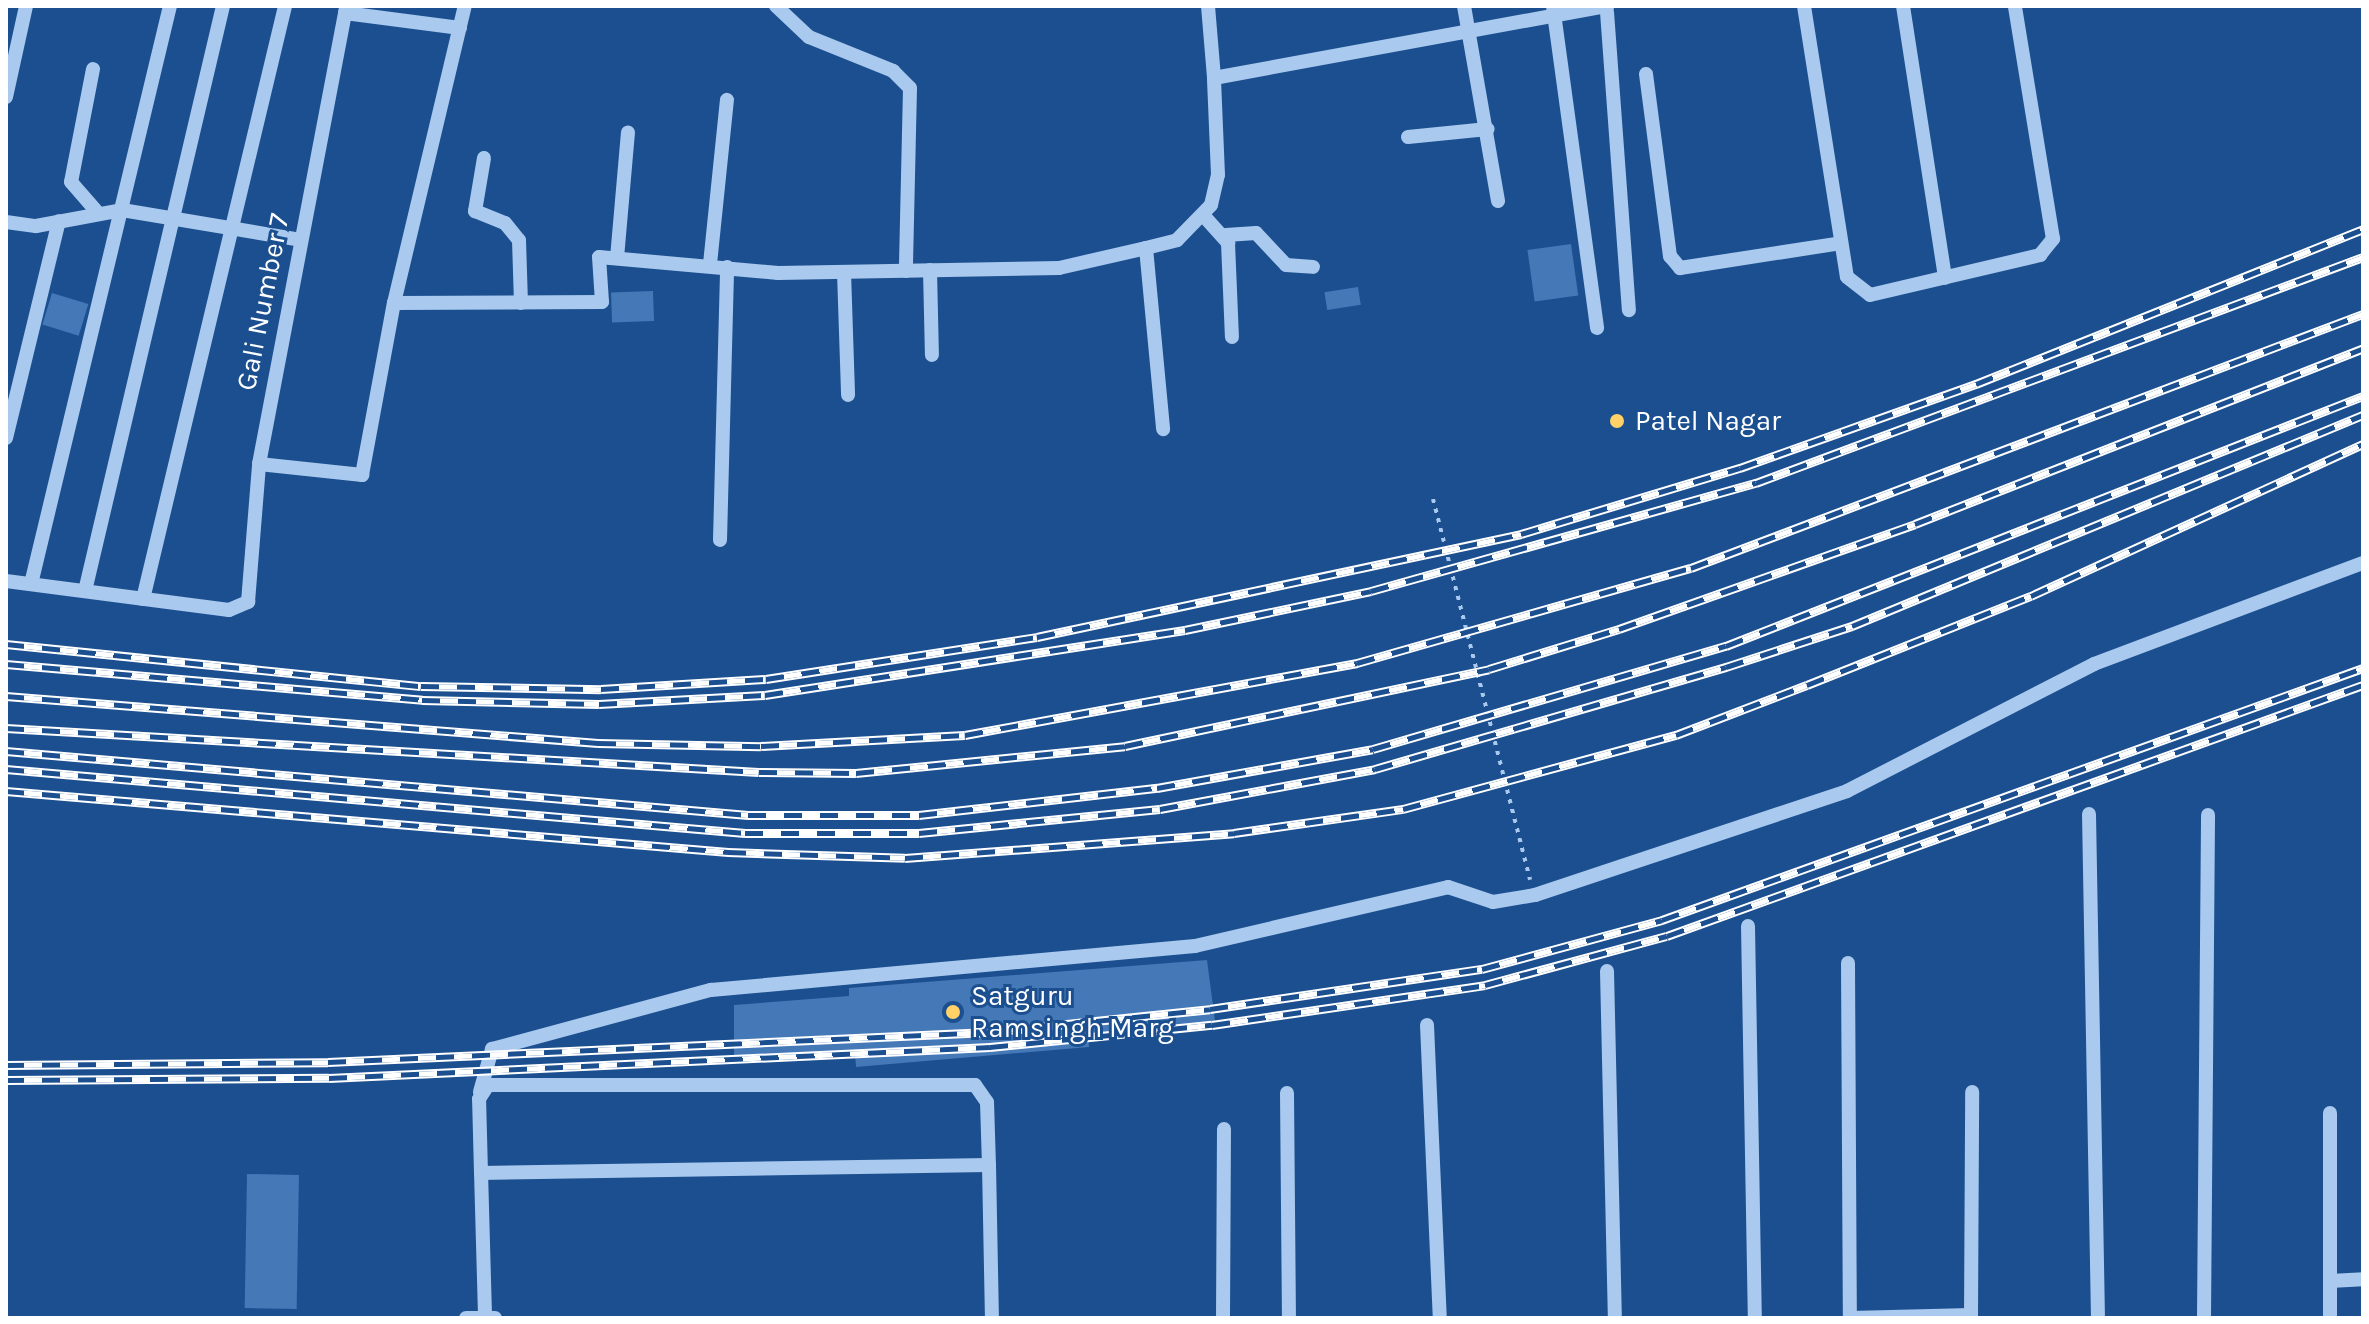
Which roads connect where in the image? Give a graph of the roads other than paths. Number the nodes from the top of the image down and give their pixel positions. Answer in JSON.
{"nodes":[{"id":1,"x":26,"y":6,"type":"edge"},
{"id":2,"x":170,"y":6,"type":"edge"},
{"id":3,"x":223,"y":6,"type":"edge"},
{"id":4,"x":285,"y":6,"type":"edge"},
{"id":5,"x":465,"y":6,"type":"edge"},
{"id":6,"x":776,"y":6,"type":"edge"},
{"id":7,"x":1208,"y":6,"type":"edge"},
{"id":8,"x":1464,"y":6,"type":"edge"},
{"id":9,"x":1804,"y":6,"type":"edge"},
{"id":10,"x":1903,"y":6,"type":"edge"},
{"id":11,"x":2015,"y":6,"type":"edge"},
{"id":12,"x":1607,"y":9,"type":"edge"},
{"id":13,"x":345,"y":10,"type":"edge"},
{"id":14,"x":1554,"y":13,"type":"edge"},
{"id":15,"x":14,"y":28,"type":"edge"},
{"id":16,"x":460,"y":28,"type":"junction"},
{"id":17,"x":1469,"y":35,"type":"junction"},
{"id":18,"x":93,"y":69,"type":"dead end"},
{"id":19,"x":1646,"y":74,"type":"dead end"},
{"id":20,"x":1214,"y":78,"type":"junction"},
{"id":21,"x":6,"y":97,"type":"edge"},
{"id":22,"x":727,"y":100,"type":"dead end"},
{"id":23,"x":1488,"y":129,"type":"junction"},
{"id":24,"x":628,"y":132,"type":"dead end"},
{"id":25,"x":1408,"y":137,"type":"dead end"},
{"id":26,"x":484,"y":158,"type":"dead end"},
{"id":27,"x":1498,"y":201,"type":"dead end"},
{"id":28,"x":122,"y":210,"type":"junction"},
{"id":29,"x":96,"y":211,"type":"junction"},
{"id":30,"x":1203,"y":215,"type":"junction"},
{"id":31,"x":171,"y":218,"type":"junction"},
{"id":32,"x":59,"y":221,"type":"junction"},
{"id":33,"x":6,"y":222,"type":"edge"},
{"id":34,"x":232,"y":228,"type":"junction"},
{"id":35,"x":1226,"y":235,"type":"junction"},
{"id":36,"x":301,"y":240,"type":"junction"},
{"id":37,"x":1841,"y":243,"type":"junction"},
{"id":38,"x":1146,"y":248,"type":"junction"},
{"id":39,"x":617,"y":258,"type":"junction"},
{"id":40,"x":710,"y":264,"type":"junction"},
{"id":41,"x":727,"y":267,"type":"junction"},
{"id":42,"x":1313,"y":267,"type":"dead end"},
{"id":43,"x":930,"y":270,"type":"junction"},
{"id":44,"x":906,"y":271,"type":"junction"},
{"id":45,"x":844,"y":272,"type":"junction"},
{"id":46,"x":1945,"y":278,"type":"junction"},
{"id":47,"x":394,"y":303,"type":"junction"},
{"id":48,"x":521,"y":303,"type":"junction"},
{"id":49,"x":1629,"y":310,"type":"dead end"},
{"id":50,"x":1597,"y":328,"type":"dead end"},
{"id":51,"x":1232,"y":337,"type":"dead end"},
{"id":52,"x":932,"y":355,"type":"dead end"},
{"id":53,"x":848,"y":395,"type":"dead end"},
{"id":54,"x":1163,"y":429,"type":"dead end"},
{"id":55,"x":6,"y":438,"type":"edge"},
{"id":56,"x":259,"y":464,"type":"junction"},
{"id":57,"x":720,"y":540,"type":"dead end"},
{"id":58,"x":2363,"y":563,"type":"edge"},
{"id":59,"x":6,"y":581,"type":"edge"},
{"id":60,"x":31,"y":584,"type":"junction"},
{"id":61,"x":85,"y":591,"type":"junction"},
{"id":62,"x":143,"y":599,"type":"junction"},
{"id":63,"x":2089,"y":814,"type":"dead end"},
{"id":64,"x":2208,"y":815,"type":"dead end"},
{"id":65,"x":1748,"y":926,"type":"dead end"},
{"id":66,"x":1848,"y":963,"type":"dead end"},
{"id":67,"x":1607,"y":971,"type":"dead end"},
{"id":68,"x":1427,"y":1025,"type":"dead end"},
{"id":69,"x":480,"y":1092,"type":"junction"},
{"id":70,"x":1972,"y":1092,"type":"dead end"},
{"id":71,"x":1287,"y":1093,"type":"dead end"},
{"id":72,"x":2330,"y":1113,"type":"dead end"},
{"id":73,"x":1224,"y":1129,"type":"dead end"},
{"id":74,"x":989,"y":1165,"type":"junction"},
{"id":75,"x":481,"y":1173,"type":"junction"},
{"id":76,"x":2363,"y":1279,"type":"edge"},
{"id":77,"x":2330,"y":1281,"type":"junction"},
{"id":78,"x":490,"y":1317,"type":"edge"},
{"id":79,"x":1971,"y":1317,"type":"edge"},
{"id":80,"x":466,"y":1318,"type":"edge"},
{"id":81,"x":992,"y":1318,"type":"edge"},
{"id":82,"x":1223,"y":1318,"type":"edge"},
{"id":83,"x":1289,"y":1318,"type":"edge"},
{"id":84,"x":1440,"y":1318,"type":"edge"},
{"id":85,"x":1615,"y":1318,"type":"edge"},
{"id":86,"x":1755,"y":1318,"type":"edge"},
{"id":87,"x":1850,"y":1318,"type":"edge"},
{"id":88,"x":2098,"y":1318,"type":"edge"},
{"id":89,"x":2204,"y":1318,"type":"edge"},
{"id":90,"x":2330,"y":1318,"type":"edge"}],
"edges":[{"from":1,"to":15,"type":"street"},
{"from":2,"to":28,"type":"street"},
{"from":3,"to":31,"type":"street"},
{"from":4,"to":34,"type":"street"},
{"from":5,"to":16,"type":"street"},
{"from":6,"to":44,"type":"street"},
{"from":7,"to":20,"type":"street"},
{"from":8,"to":17,"type":"street"},
{"from":9,"to":37,"type":"street"},
{"from":10,"to":46,"type":"street"},
{"from":11,"to":46,"type":"street"},
{"from":12,"to":14,"type":"street"},
{"from":12,"to":49,"type":"street"},
{"from":13,"to":16,"type":"street"},
{"from":13,"to":36,"type":"street","name":"Gali Number 7"},
{"from":14,"to":17,"type":"street"},
{"from":14,"to":50,"type":"street"},
{"from":15,"to":21,"type":"street"},
{"from":16,"to":47,"type":"street"},
{"from":17,"to":20,"type":"street"},
{"from":17,"to":23,"type":"street"},
{"from":18,"to":29,"type":"street"},
{"from":19,"to":37,"type":"street"},
{"from":20,"to":30,"type":"street"},
{"from":22,"to":40,"type":"street"},
{"from":23,"to":25,"type":"street"},
{"from":23,"to":27,"type":"street"},
{"from":24,"to":39,"type":"street"},
{"from":26,"to":48,"type":"street"},
{"from":28,"to":29,"type":"street"},
{"from":28,"to":31,"type":"street"},
{"from":28,"to":60,"type":"street"},
{"from":29,"to":32,"type":"street"},
{"from":30,"to":35,"type":"street"},
{"from":30,"to":38,"type":"street"},
{"from":31,"to":34,"type":"street"},
{"from":31,"to":61,"type":"street"},
{"from":32,"to":33,"type":"street"},
{"from":32,"to":55,"type":"street"},
{"from":34,"to":36,"type":"street"},
{"from":34,"to":62,"type":"street"},
{"from":35,"to":42,"type":"street"},
{"from":35,"to":51,"type":"street"},
{"from":36,"to":56,"type":"street","name":"Gali Number 7"},
{"from":37,"to":46,"type":"street"},
{"from":38,"to":43,"type":"street"},
{"from":38,"to":54,"type":"street"},
{"from":39,"to":40,"type":"street"},
{"from":39,"to":48,"type":"street"},
{"from":40,"to":41,"type":"street"},
{"from":41,"to":45,"type":"street"},
{"from":41,"to":57,"type":"street"},
{"from":43,"to":44,"type":"street"},
{"from":43,"to":52,"type":"street"},
{"from":44,"to":45,"type":"street"},
{"from":45,"to":53,"type":"street"},
{"from":47,"to":48,"type":"street"},
{"from":47,"to":56,"type":"street"},
{"from":56,"to":62,"type":"street","name":"Gali Number 7"},
{"from":58,"to":69,"type":"street"},
{"from":59,"to":60,"type":"street"},
{"from":60,"to":61,"type":"street"},
{"from":61,"to":62,"type":"street"},
{"from":63,"to":88,"type":"street"},
{"from":64,"to":89,"type":"street"},
{"from":65,"to":86,"type":"street"},
{"from":66,"to":87,"type":"street"},
{"from":67,"to":85,"type":"street"},
{"from":68,"to":84,"type":"street"},
{"from":69,"to":74,"type":"street"},
{"from":69,"to":75,"type":"street"},
{"from":70,"to":79,"type":"street"},
{"from":71,"to":83,"type":"street"},
{"from":72,"to":77,"type":"street"},
{"from":73,"to":82,"type":"street"},
{"from":74,"to":75,"type":"street"},
{"from":74,"to":81,"type":"street"},
{"from":75,"to":78,"type":"street"},
{"from":76,"to":77,"type":"street"},
{"from":77,"to":90,"type":"street"},
{"from":78,"to":80,"type":"street"},
{"from":79,"to":87,"type":"street"}]}
